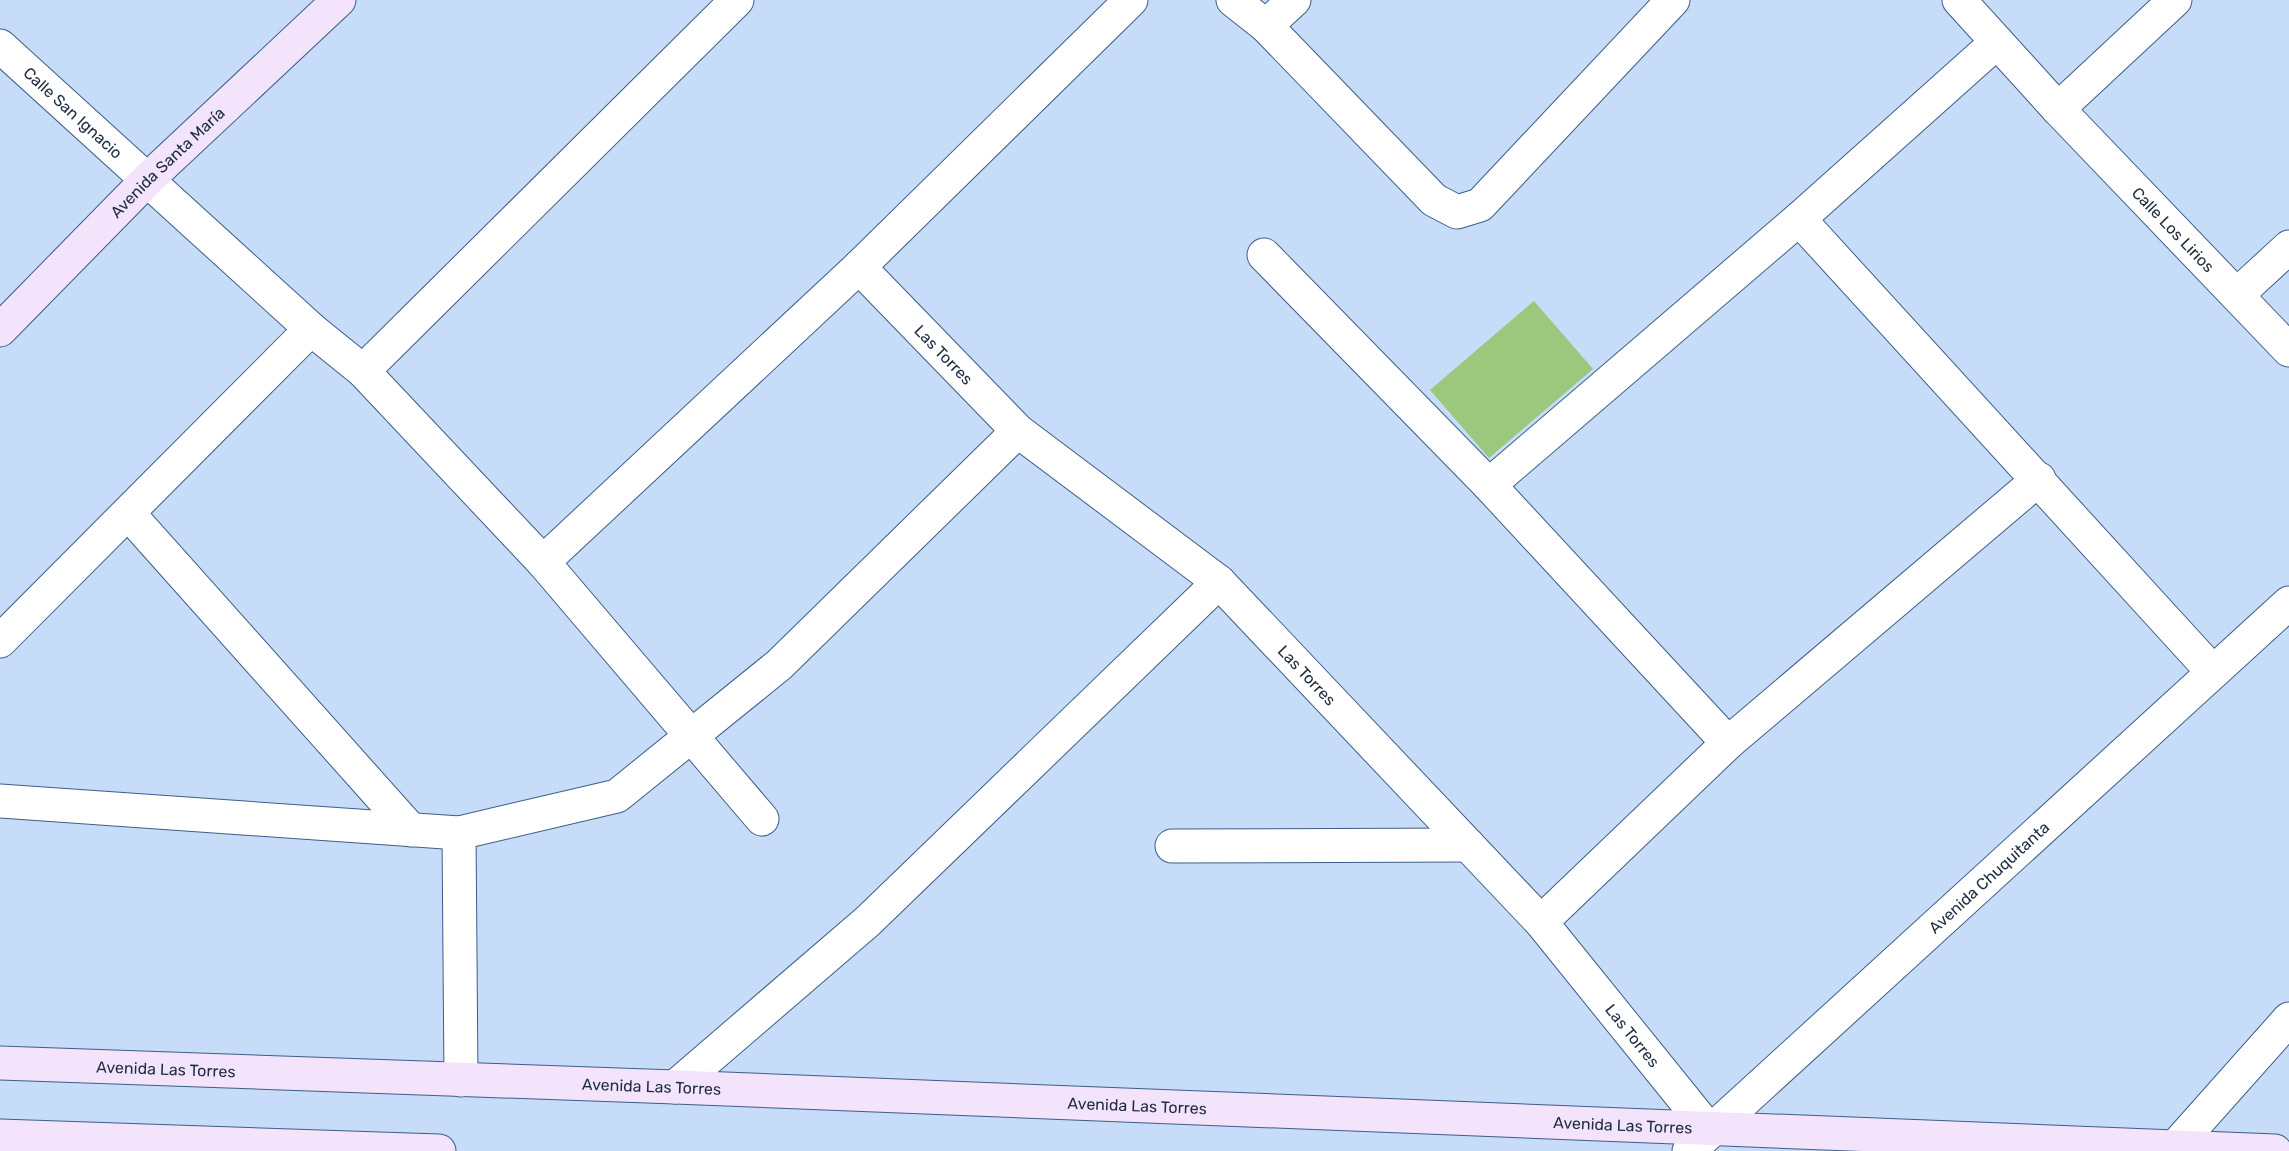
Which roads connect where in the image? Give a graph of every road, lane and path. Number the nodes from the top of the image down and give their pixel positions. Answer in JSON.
{"nodes":[{"id":1,"x":339,"y":0,"type":"edge"},
{"id":2,"x":737,"y":0,"type":"edge"},
{"id":3,"x":1131,"y":0,"type":"edge"},
{"id":4,"x":1233,"y":0,"type":"edge"},
{"id":5,"x":1294,"y":0,"type":"edge"},
{"id":6,"x":1673,"y":0,"type":"edge"},
{"id":7,"x":1959,"y":0,"type":"edge"},
{"id":8,"x":2175,"y":0,"type":"edge"},
{"id":9,"x":1266,"y":26,"type":"junction"},
{"id":10,"x":1997,"y":42,"type":"junction"},
{"id":11,"x":0,"y":46,"type":"edge"},
{"id":12,"x":2058,"y":109,"type":"junction"},
{"id":13,"x":148,"y":179,"type":"junction"},
{"id":14,"x":1799,"y":219,"type":"junction"},
{"id":15,"x":2289,"y":247,"type":"edge"},
{"id":16,"x":1264,"y":255,"type":"dead end"},
{"id":17,"x":859,"y":267,"type":"junction"},
{"id":18,"x":2238,"y":294,"type":"junction"},
{"id":19,"x":310,"y":329,"type":"junction"},
{"id":20,"x":0,"y":330,"type":"edge"},
{"id":21,"x":2289,"y":350,"type":"edge"},
{"id":22,"x":363,"y":371,"type":"junction"},
{"id":23,"x":1018,"y":431,"type":"junction"},
{"id":24,"x":2039,"y":479,"type":"junction"},
{"id":25,"x":1490,"y":485,"type":"junction"},
{"id":26,"x":128,"y":513,"type":"junction"},
{"id":27,"x":543,"y":562,"type":"junction"},
{"id":28,"x":1219,"y":582,"type":"junction"},
{"id":29,"x":2289,"y":603,"type":"edge"},
{"id":30,"x":0,"y":640,"type":"edge"},
{"id":31,"x":2212,"y":671,"type":"junction"},
{"id":32,"x":691,"y":736,"type":"junction"},
{"id":33,"x":1728,"y":743,"type":"junction"},
{"id":34,"x":0,"y":801,"type":"edge"},
{"id":35,"x":762,"y":819,"type":"dead end"},
{"id":36,"x":411,"y":830,"type":"junction"},
{"id":37,"x":459,"y":833,"type":"junction"},
{"id":38,"x":1468,"y":845,"type":"junction"},
{"id":39,"x":1172,"y":846,"type":"dead end"},
{"id":40,"x":1541,"y":922,"type":"junction"},
{"id":41,"x":2289,"y":1019,"type":"edge"},
{"id":42,"x":0,"y":1063,"type":"edge"},
{"id":43,"x":461,"y":1080,"type":"junction"},
{"id":44,"x":675,"y":1087,"type":"junction"},
{"id":45,"x":0,"y":1136,"type":"edge"},
{"id":46,"x":1699,"y":1141,"type":"edge"},
{"id":47,"x":2176,"y":1146,"type":"junction"},
{"id":48,"x":264,"y":1147,"type":"edge"},
{"id":49,"x":439,"y":1151,"type":"edge"},
{"id":50,"x":2275,"y":1151,"type":"edge"}],
"edges":[{"from":1,"to":13,"type":"street","name":"Avenida Santa María"},
{"from":2,"to":22,"type":"street"},
{"from":3,"to":17,"type":"street"},
{"from":4,"to":9,"type":"street"},
{"from":5,"to":9,"type":"street"},
{"from":6,"to":9,"type":"street"},
{"from":7,"to":10,"type":"street","name":"Calle Los Lirios"},
{"from":8,"to":12,"type":"street"},
{"from":10,"to":12,"type":"street","name":"Calle Los Lirios"},
{"from":10,"to":14,"type":"street"},
{"from":11,"to":13,"type":"street","name":"Calle San Ignacio"},
{"from":12,"to":18,"type":"street","name":"Calle Los Lirios"},
{"from":13,"to":19,"type":"street","name":"Calle San Ignacio"},
{"from":13,"to":20,"type":"street","name":"Avenida Santa María"},
{"from":14,"to":24,"type":"street"},
{"from":14,"to":25,"type":"street"},
{"from":15,"to":18,"type":"street"},
{"from":16,"to":25,"type":"street"},
{"from":17,"to":23,"type":"street","name":"Las Torres"},
{"from":17,"to":27,"type":"street"},
{"from":18,"to":21,"type":"street","name":"Calle Los Lirios"},
{"from":19,"to":22,"type":"street","name":"Calle San Ignacio"},
{"from":19,"to":26,"type":"street"},
{"from":22,"to":27,"type":"street","name":"Calle San Ignacio"},
{"from":23,"to":28,"type":"street","name":"Las Torres"},
{"from":23,"to":32,"type":"street"},
{"from":24,"to":31,"type":"street"},
{"from":24,"to":33,"type":"street"},
{"from":25,"to":33,"type":"street"},
{"from":26,"to":30,"type":"street"},
{"from":26,"to":36,"type":"street"},
{"from":27,"to":32,"type":"street","name":"Calle San Ignacio"},
{"from":28,"to":38,"type":"street","name":"Las Torres"},
{"from":28,"to":44,"type":"street"},
{"from":29,"to":31,"type":"street","name":"Avenida Chuquitanta"},
{"from":31,"to":46,"type":"street","name":"Avenida Chuquitanta"},
{"from":32,"to":35,"type":"street","name":"Calle San Ignacio"},
{"from":32,"to":37,"type":"street"},
{"from":33,"to":40,"type":"street"},
{"from":34,"to":36,"type":"street"},
{"from":36,"to":37,"type":"street"},
{"from":37,"to":43,"type":"street"},
{"from":38,"to":39,"type":"street"},
{"from":38,"to":40,"type":"street","name":"Las Torres"},
{"from":40,"to":46,"type":"street","name":"Las Torres"},
{"from":41,"to":47,"type":"street"},
{"from":42,"to":43,"type":"street","name":"Avenida Las Torres"},
{"from":43,"to":44,"type":"street","name":"Avenida Las Torres"},
{"from":44,"to":46,"type":"street","name":"Avenida Las Torres"},
{"from":45,"to":48,"type":"street"},
{"from":46,"to":47,"type":"street","name":"Avenida Las Torres"},
{"from":47,"to":50,"type":"street","name":"Avenida Las Torres"},
{"from":48,"to":49,"type":"street"}]}
